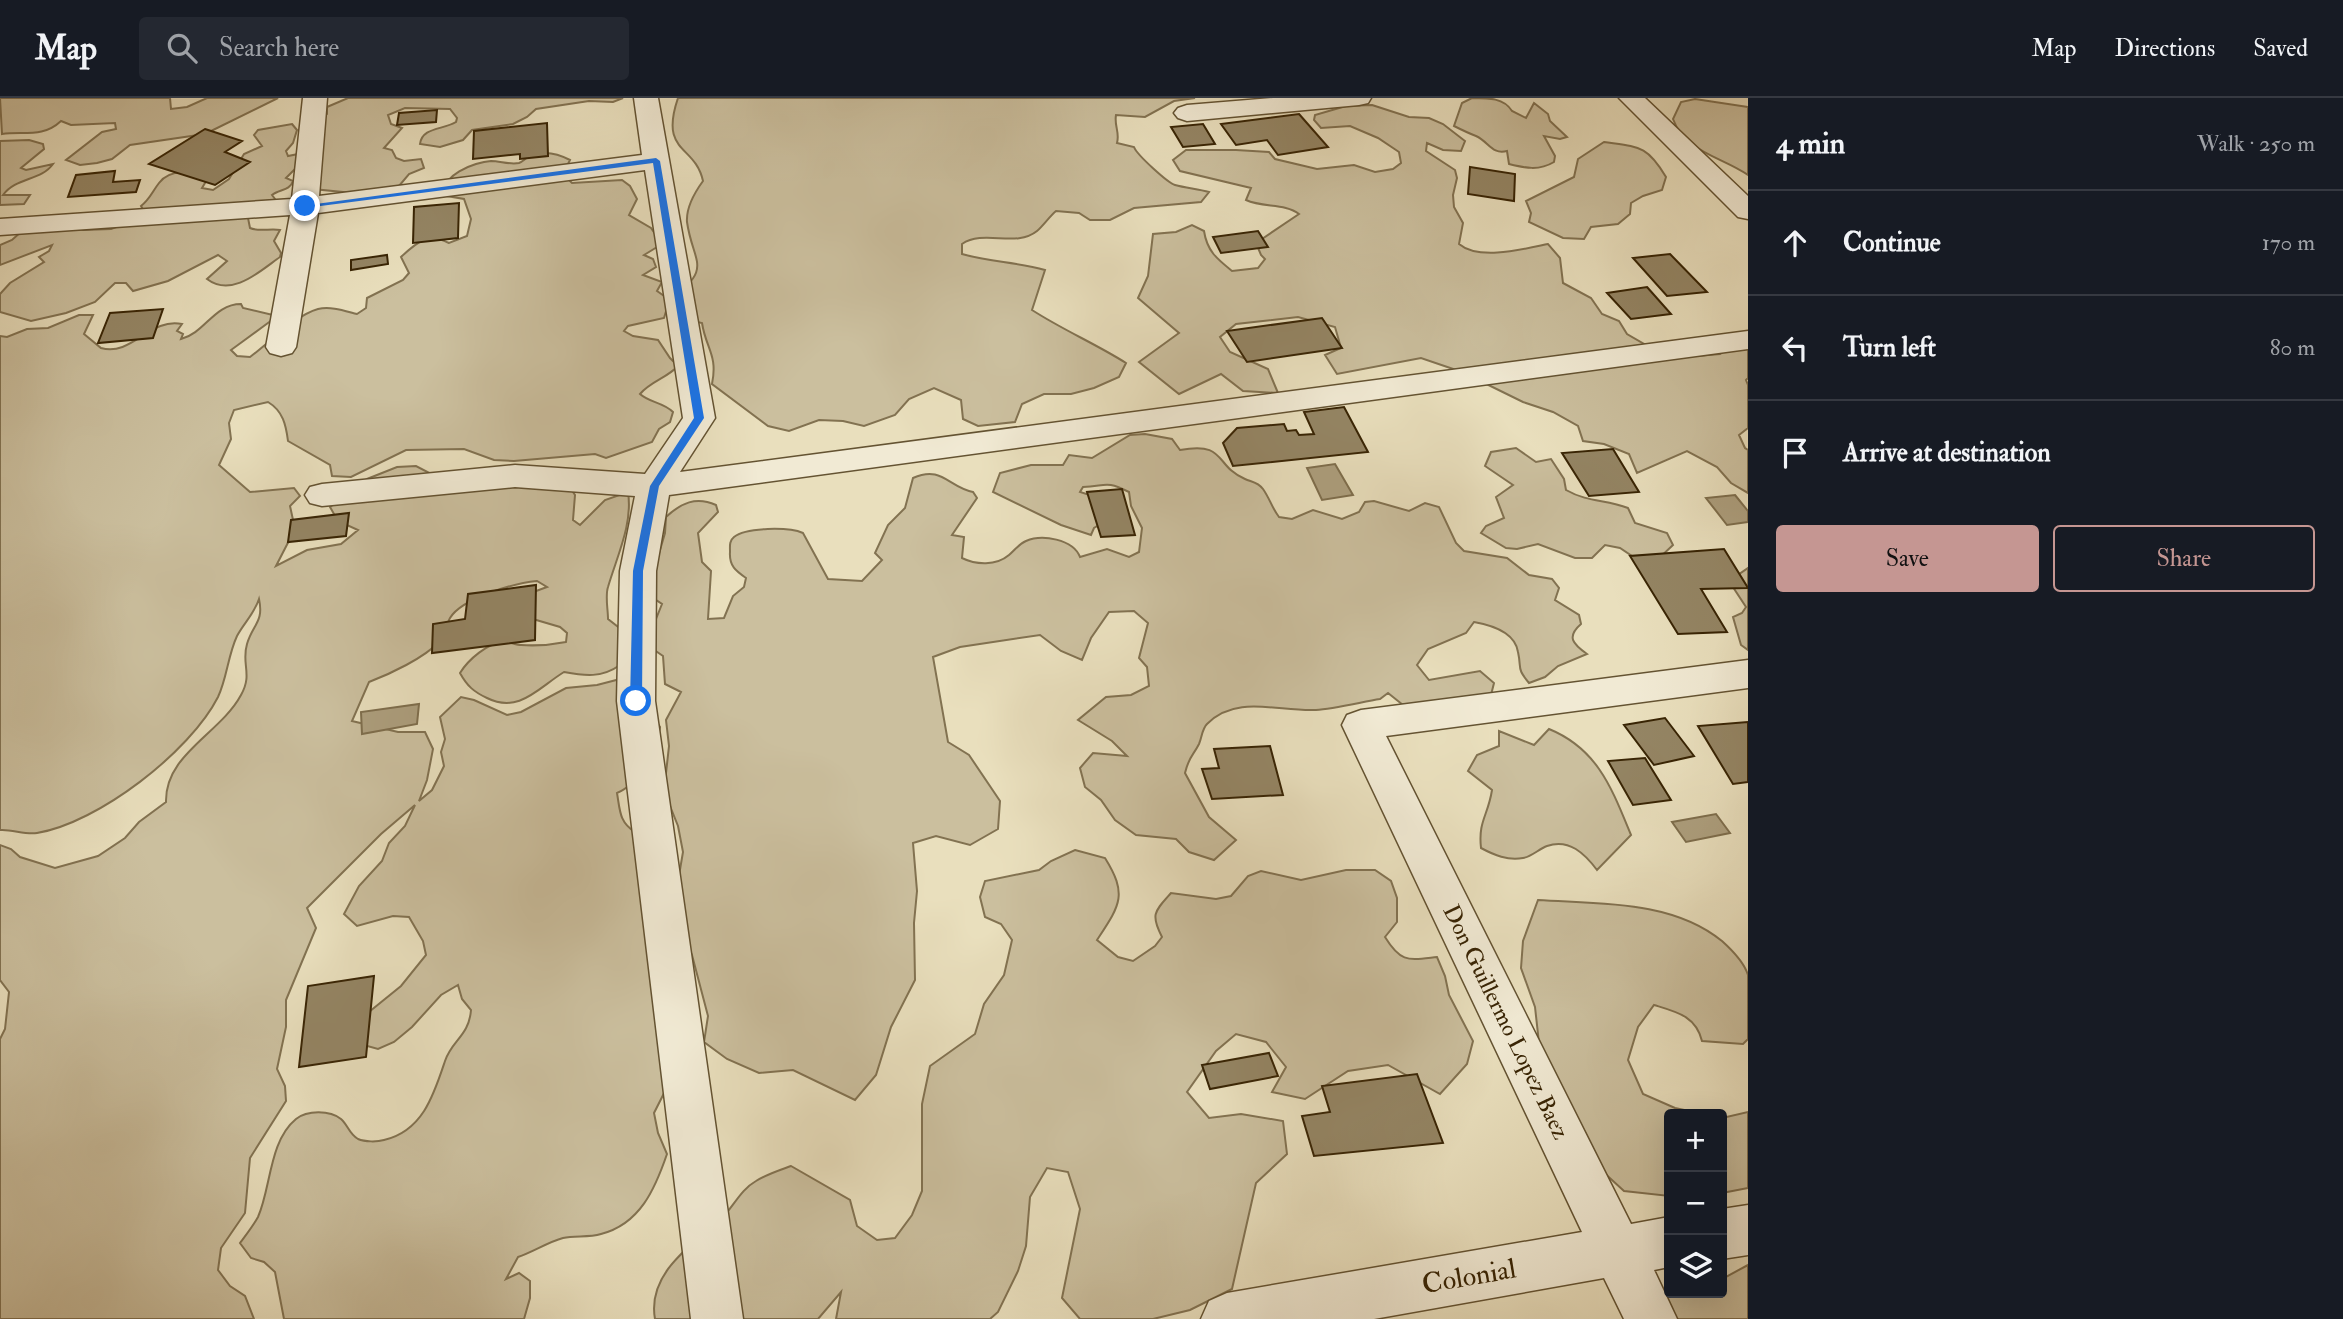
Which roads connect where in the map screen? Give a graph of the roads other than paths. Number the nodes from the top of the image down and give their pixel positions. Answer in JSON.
{"nodes":[{"id":1,"x":315,"y":98,"type":"edge"},
{"id":2,"x":646,"y":98,"type":"edge"},
{"id":3,"x":1359,"y":98,"type":"edge"},
{"id":4,"x":1631,"y":98,"type":"edge"},
{"id":5,"x":1187,"y":113,"type":"dead end"},
{"id":6,"x":656,"y":161,"type":"junction"},
{"id":7,"x":305,"y":206,"type":"junction"},
{"id":8,"x":1748,"y":211,"type":"edge"},
{"id":9,"x":0,"y":227,"type":"edge"},
{"id":10,"x":1748,"y":340,"type":"edge"},
{"id":11,"x":281,"y":347,"type":"dead end"},
{"id":12,"x":654,"y":486,"type":"junction"},
{"id":13,"x":322,"y":495,"type":"dead end"},
{"id":14,"x":1748,"y":674,"type":"edge"},
{"id":15,"x":1748,"y":1230,"type":"edge"},
{"id":16,"x":1727,"y":1233,"type":"edge"},
{"id":17,"x":1664,"y":1243,"type":"edge"},
{"id":18,"x":1618,"y":1251,"type":"junction"},
{"id":19,"x":717,"y":1319,"type":"edge"},
{"id":20,"x":1227,"y":1319,"type":"edge"},
{"id":21,"x":1651,"y":1319,"type":"edge"}],
"edges":[{"from":1,"to":7,"type":"street"},
{"from":2,"to":6,"type":"street"},
{"from":3,"to":5,"type":"street"},
{"from":4,"to":8,"type":"street"},
{"from":6,"to":7,"type":"street"},
{"from":6,"to":12,"type":"street"},
{"from":7,"to":9,"type":"street"},
{"from":7,"to":11,"type":"street"},
{"from":10,"to":12,"type":"street"},
{"from":12,"to":13,"type":"street"},
{"from":12,"to":19,"type":"street"},
{"from":14,"to":18,"type":"street","name":"Don Guillermo Lopez Baez"},
{"from":15,"to":16,"type":"street"},
{"from":17,"to":18,"type":"street","name":"Colonial"},
{"from":18,"to":20,"type":"street","name":"Colonial"},
{"from":18,"to":21,"type":"street","name":"Don Guillermo Lopez Baez"}]}
